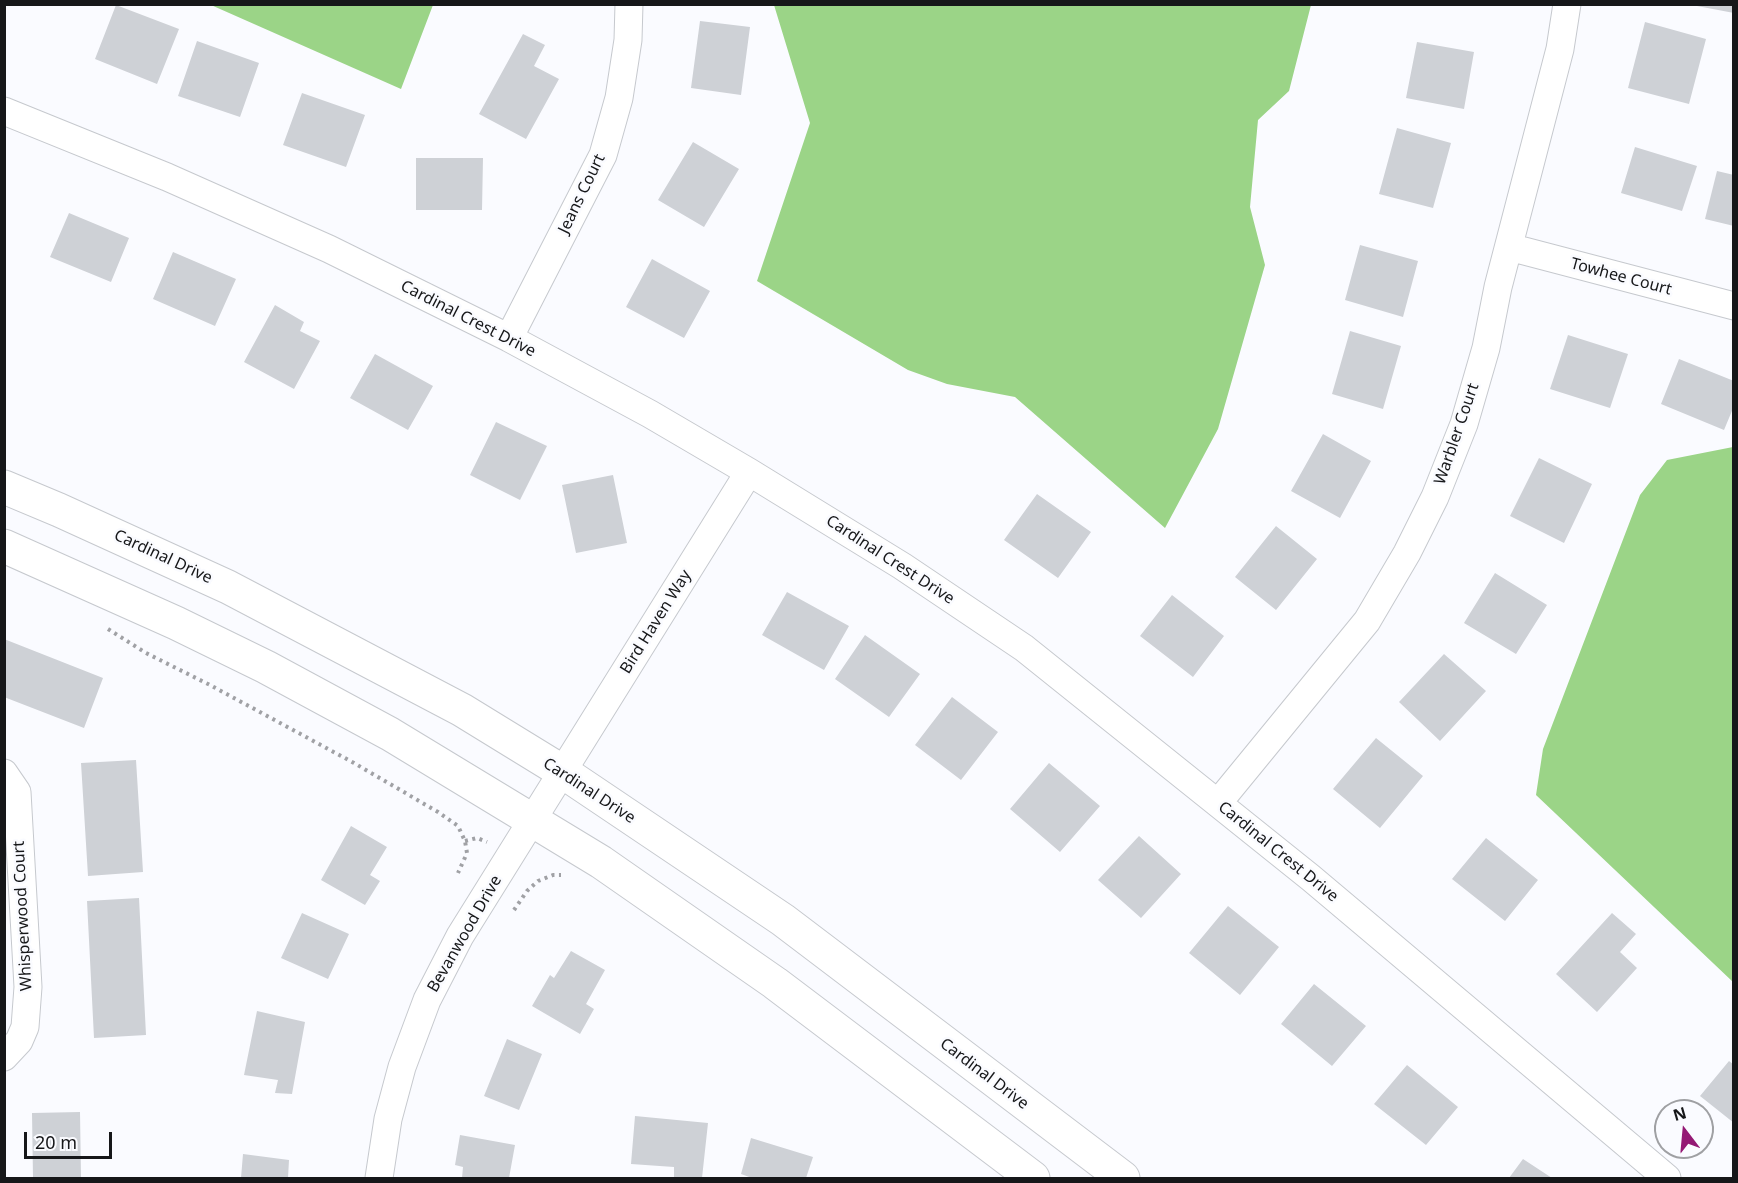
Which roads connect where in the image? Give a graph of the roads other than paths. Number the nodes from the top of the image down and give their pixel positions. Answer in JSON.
{"nodes":[{"id":1,"x":629,"y":4,"type":"edge"},
{"id":2,"x":1567,"y":4,"type":"edge"},
{"id":3,"x":4,"y":111,"type":"edge"},
{"id":4,"x":1509,"y":247,"type":"junction"},
{"id":5,"x":1734,"y":306,"type":"edge"},
{"id":6,"x":509,"y":338,"type":"junction"},
{"id":7,"x":749,"y":472,"type":"junction"},
{"id":8,"x":4,"y":487,"type":"edge"},
{"id":9,"x":4,"y":546,"type":"edge"},
{"id":10,"x":563,"y":772,"type":"junction"},
{"id":11,"x":4,"y":773,"type":"edge"},
{"id":12,"x":1218,"y":803,"type":"junction"},
{"id":13,"x":533,"y":821,"type":"junction"},
{"id":14,"x":4,"y":1057,"type":"edge"},
{"id":15,"x":379,"y":1179,"type":"edge"},
{"id":16,"x":1033,"y":1179,"type":"edge"},
{"id":17,"x":1123,"y":1179,"type":"edge"},
{"id":18,"x":1667,"y":1179,"type":"edge"}],
"edges":[{"from":1,"to":6,"type":"street","name":"Jeans Court"},
{"from":2,"to":4,"type":"street","name":"Warbler Court"},
{"from":3,"to":6,"type":"street","name":"Cardinal Crest Drive"},
{"from":4,"to":5,"type":"street","name":"Towhee Court"},
{"from":4,"to":12,"type":"street","name":"Warbler Court"},
{"from":6,"to":7,"type":"street","name":"Cardinal Crest Drive"},
{"from":7,"to":10,"type":"street","name":"Bird Haven Way"},
{"from":7,"to":12,"type":"street","name":"Cardinal Crest Drive"},
{"from":8,"to":10,"type":"main road","name":"Cardinal Drive"},
{"from":9,"to":13,"type":"main road"},
{"from":10,"to":13,"type":"street","name":"Bevanwood Drive"},
{"from":10,"to":17,"type":"main road","name":"Cardinal Drive"},
{"from":11,"to":14,"type":"street","name":"Whisperwood Court"},
{"from":12,"to":18,"type":"street","name":"Cardinal Crest Drive"},
{"from":13,"to":15,"type":"street","name":"Bevanwood Drive"},
{"from":13,"to":16,"type":"main road"}]}
